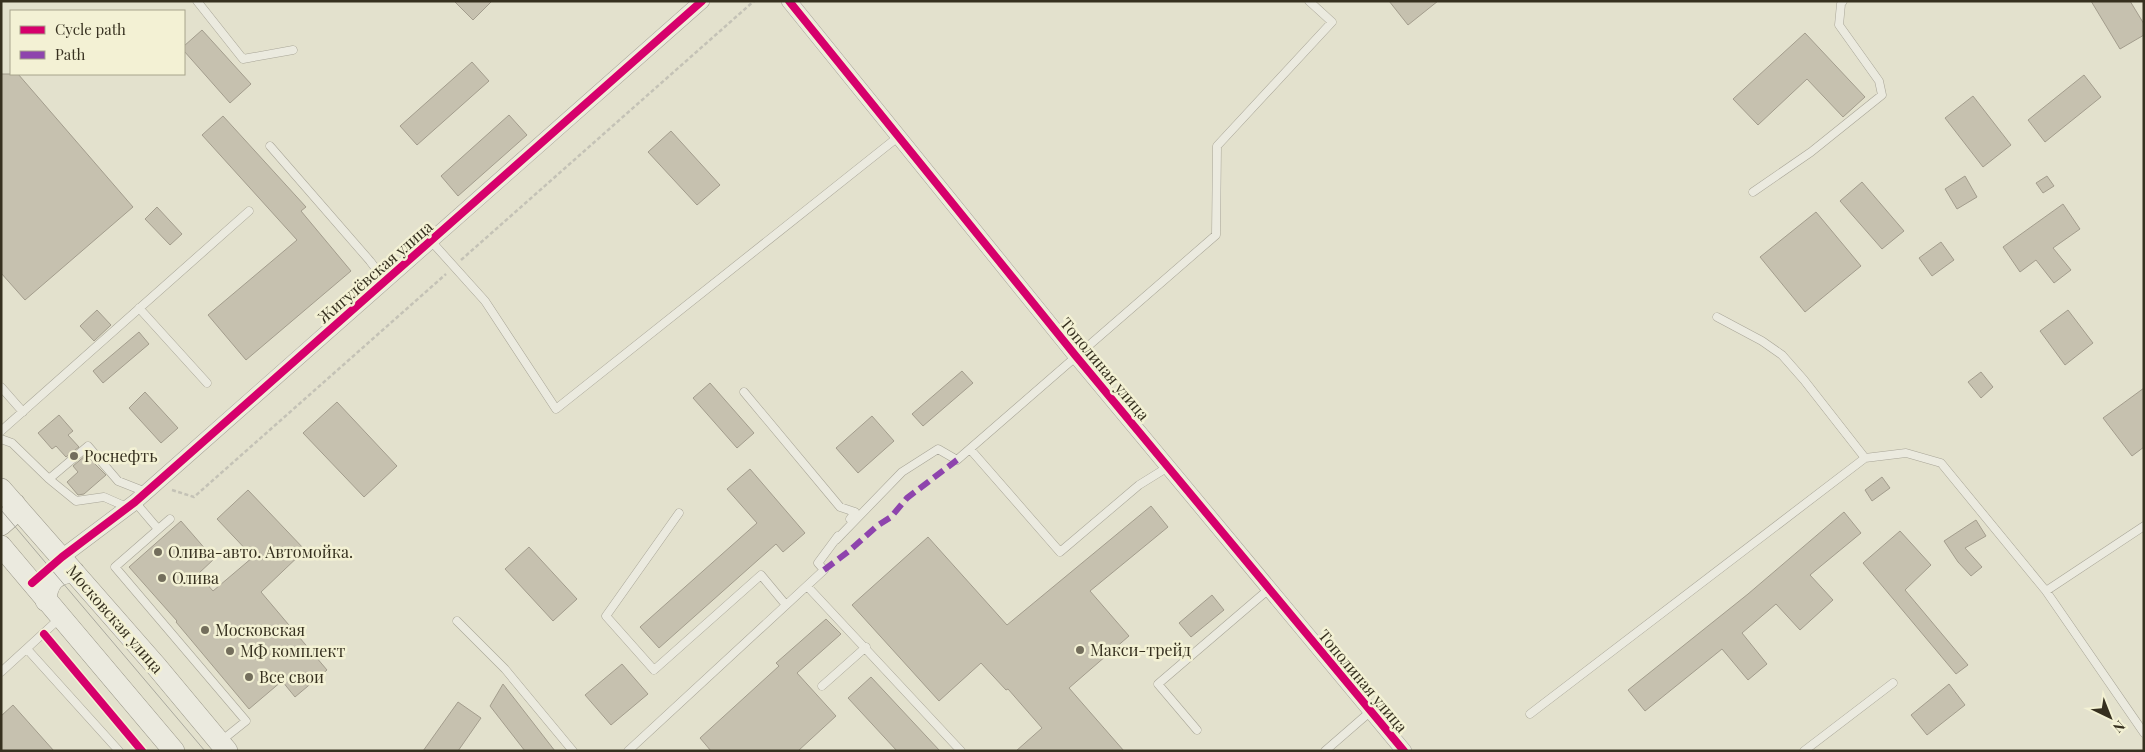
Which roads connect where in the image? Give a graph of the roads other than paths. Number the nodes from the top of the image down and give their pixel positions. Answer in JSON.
{"nodes":[{"id":1,"x":197,"y":1,"type":"edge"},
{"id":2,"x":702,"y":1,"type":"edge"},
{"id":3,"x":789,"y":1,"type":"edge"},
{"id":4,"x":1308,"y":1,"type":"edge"},
{"id":5,"x":1843,"y":1,"type":"edge"},
{"id":6,"x":293,"y":50,"type":"dead end"},
{"id":7,"x":898,"y":137,"type":"junction"},
{"id":8,"x":270,"y":146,"type":"dead end"},
{"id":9,"x":1753,"y":192,"type":"dead end"},
{"id":10,"x":249,"y":211,"type":"dead end"},
{"id":11,"x":431,"y":241,"type":"junction"},
{"id":12,"x":386,"y":281,"type":"junction"},
{"id":13,"x":139,"y":308,"type":"junction"},
{"id":14,"x":1717,"y":317,"type":"dead end"},
{"id":15,"x":1075,"y":355,"type":"junction"},
{"id":16,"x":207,"y":383,"type":"dead end"},
{"id":17,"x":1,"y":387,"type":"edge"},
{"id":18,"x":744,"y":392,"type":"dead end"},
{"id":19,"x":23,"y":412,"type":"junction"},
{"id":20,"x":1,"y":431,"type":"edge"},
{"id":21,"x":1,"y":439,"type":"edge"},
{"id":22,"x":970,"y":449,"type":"junction"},
{"id":23,"x":1865,"y":458,"type":"junction"},
{"id":24,"x":1168,"y":467,"type":"junction"},
{"id":25,"x":49,"y":479,"type":"junction"},
{"id":26,"x":8,"y":496,"type":"edge"},
{"id":27,"x":137,"y":501,"type":"junction"},
{"id":28,"x":679,"y":513,"type":"dead end"},
{"id":29,"x":170,"y":519,"type":"dead end"},
{"id":30,"x":1,"y":526,"type":"edge"},
{"id":31,"x":2144,"y":526,"type":"edge"},
{"id":32,"x":158,"y":529,"type":"junction"},
{"id":33,"x":836,"y":540,"type":"junction"},
{"id":34,"x":2,"y":549,"type":"edge"},
{"id":35,"x":68,"y":564,"type":"junction"},
{"id":36,"x":32,"y":583,"type":"junction"},
{"id":37,"x":808,"y":586,"type":"junction"},
{"id":38,"x":1269,"y":589,"type":"junction"},
{"id":39,"x":2046,"y":591,"type":"junction"},
{"id":40,"x":46,"y":601,"type":"junction"},
{"id":41,"x":786,"y":605,"type":"junction"},
{"id":42,"x":61,"y":618,"type":"junction"},
{"id":43,"x":457,"y":621,"type":"dead end"},
{"id":44,"x":866,"y":647,"type":"junction"},
{"id":45,"x":27,"y":649,"type":"junction"},
{"id":46,"x":1,"y":672,"type":"edge"},
{"id":47,"x":1893,"y":684,"type":"dead end"},
{"id":48,"x":822,"y":686,"type":"dead end"},
{"id":49,"x":1371,"y":711,"type":"junction"},
{"id":50,"x":1530,"y":714,"type":"dead end"},
{"id":51,"x":1197,"y":730,"type":"dead end"},
{"id":52,"x":2144,"y":733,"type":"edge"},
{"id":53,"x":223,"y":747,"type":"edge"},
{"id":54,"x":119,"y":751,"type":"edge"},
{"id":55,"x":174,"y":751,"type":"edge"},
{"id":56,"x":574,"y":751,"type":"edge"},
{"id":57,"x":628,"y":751,"type":"edge"},
{"id":58,"x":961,"y":751,"type":"edge"},
{"id":59,"x":1325,"y":751,"type":"edge"},
{"id":60,"x":1404,"y":751,"type":"edge"},
{"id":61,"x":1804,"y":751,"type":"edge"}],
"edges":[{"from":1,"to":6,"type":"lane"},
{"from":2,"to":11,"type":"street","name":"Жигулёвская улица"},
{"from":3,"to":7,"type":"street","name":"Тополиная улица"},
{"from":4,"to":15,"type":"lane"},
{"from":5,"to":9,"type":"lane"},
{"from":7,"to":11,"type":"lane"},
{"from":7,"to":15,"type":"street","name":"Тополиная улица"},
{"from":8,"to":12,"type":"lane"},
{"from":10,"to":13,"type":"lane"},
{"from":11,"to":12,"type":"street","name":"Жигулёвская улица"},
{"from":12,"to":27,"type":"street","name":"Жигулёвская улица"},
{"from":13,"to":16,"type":"lane"},
{"from":13,"to":19,"type":"lane"},
{"from":14,"to":23,"type":"lane"},
{"from":15,"to":22,"type":"lane"},
{"from":15,"to":24,"type":"street","name":"Тополиная улица"},
{"from":17,"to":19,"type":"lane"},
{"from":18,"to":33,"type":"lane"},
{"from":19,"to":20,"type":"lane"},
{"from":21,"to":25,"type":"lane"},
{"from":22,"to":24,"type":"lane"},
{"from":22,"to":33,"type":"lane"},
{"from":23,"to":39,"type":"lane"},
{"from":23,"to":50,"type":"lane"},
{"from":24,"to":38,"type":"street","name":"Тополиная улица"},
{"from":25,"to":27,"type":"lane"},
{"from":25,"to":27,"type":"lane"},
{"from":26,"to":30,"type":"street"},
{"from":26,"to":35,"type":"street","name":"Московская улица"},
{"from":27,"to":32,"type":"lane"},
{"from":27,"to":35,"type":"street","name":"Жигулёвская улица"},
{"from":28,"to":41,"type":"lane"},
{"from":29,"to":32,"type":"lane"},
{"from":31,"to":39,"type":"lane"},
{"from":32,"to":53,"type":"lane"},
{"from":33,"to":37,"type":"lane"},
{"from":34,"to":36,"type":"street"},
{"from":35,"to":36,"type":"street"},
{"from":35,"to":40,"type":"street"},
{"from":35,"to":53,"type":"street","name":"Московская улица"},
{"from":36,"to":40,"type":"street"},
{"from":37,"to":41,"type":"lane"},
{"from":37,"to":44,"type":"lane"},
{"from":38,"to":49,"type":"street","name":"Тополиная улица"},
{"from":38,"to":51,"type":"lane"},
{"from":39,"to":52,"type":"lane"},
{"from":40,"to":42,"type":"street"},
{"from":41,"to":57,"type":"lane"},
{"from":42,"to":45,"type":"lane"},
{"from":42,"to":55,"type":"street"},
{"from":43,"to":56,"type":"lane"},
{"from":44,"to":48,"type":"lane"},
{"from":44,"to":58,"type":"lane"},
{"from":45,"to":46,"type":"lane"},
{"from":45,"to":54,"type":"lane"},
{"from":47,"to":61,"type":"lane"},
{"from":49,"to":59,"type":"lane"},
{"from":49,"to":60,"type":"street","name":"Тополиная улица"}]}
